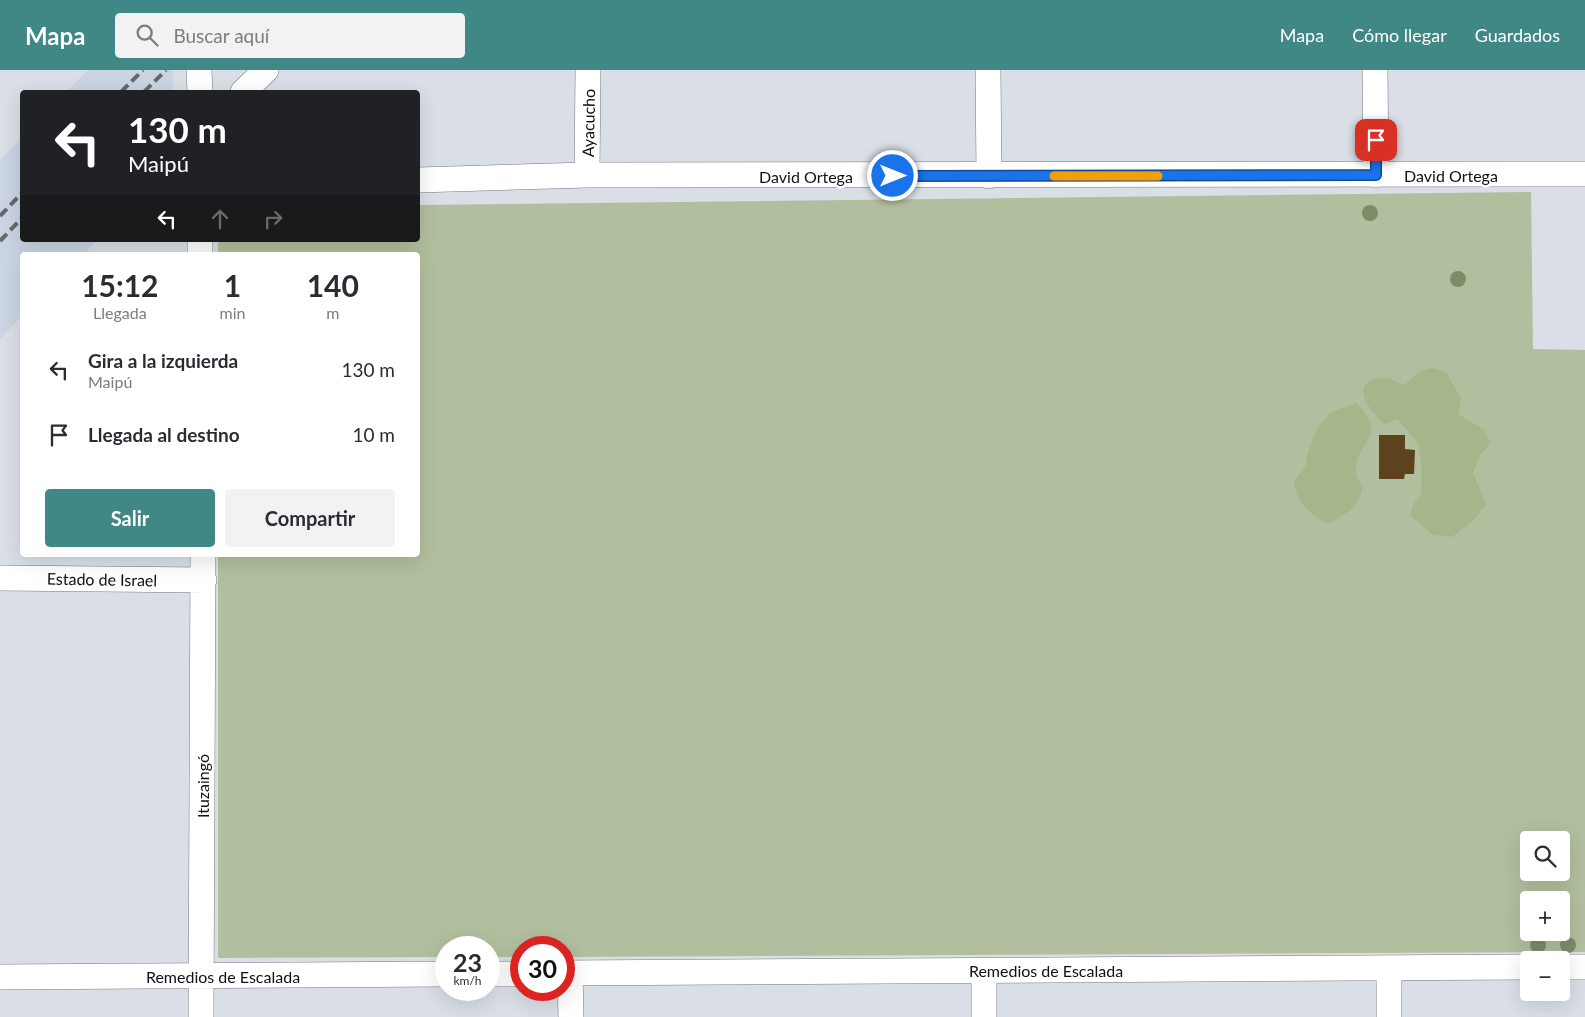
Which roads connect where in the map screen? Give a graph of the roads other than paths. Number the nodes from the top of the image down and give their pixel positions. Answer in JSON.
{"nodes":[{"id":1,"x":199,"y":70,"type":"edge"},
{"id":2,"x":266,"y":70,"type":"edge"},
{"id":3,"x":588,"y":70,"type":"edge"},
{"id":4,"x":988,"y":70,"type":"edge"},
{"id":5,"x":1375,"y":70,"type":"edge"},
{"id":6,"x":200,"y":90,"type":"edge"},
{"id":7,"x":245,"y":90,"type":"edge"},
{"id":8,"x":1585,"y":174,"type":"edge"},
{"id":9,"x":587,"y":175,"type":"junction"},
{"id":10,"x":1376,"y":175,"type":"junction"},
{"id":11,"x":989,"y":176,"type":"junction"},
{"id":12,"x":420,"y":180,"type":"edge"},
{"id":13,"x":204,"y":557,"type":"edge"},
{"id":14,"x":0,"y":578,"type":"edge"},
{"id":15,"x":204,"y":580,"type":"junction"},
{"id":16,"x":1520,"y":967,"type":"edge"},
{"id":17,"x":1570,"y":967,"type":"edge"},
{"id":18,"x":1585,"y":967,"type":"edge"},
{"id":19,"x":1389,"y":968,"type":"junction"},
{"id":20,"x":984,"y":970,"type":"junction"},
{"id":21,"x":575,"y":973,"type":"edge"},
{"id":22,"x":435,"y":974,"type":"edge"},
{"id":23,"x":201,"y":976,"type":"junction"},
{"id":24,"x":0,"y":977,"type":"edge"},
{"id":25,"x":570,"y":1001,"type":"edge"},
{"id":26,"x":201,"y":1017,"type":"edge"},
{"id":27,"x":571,"y":1017,"type":"edge"},
{"id":28,"x":984,"y":1017,"type":"edge"},
{"id":29,"x":1389,"y":1017,"type":"edge"}],
"edges":[{"from":1,"to":6,"type":"street"},
{"from":2,"to":7,"type":"street"},
{"from":3,"to":9,"type":"street","name":"Ayacucho"},
{"from":4,"to":11,"type":"street"},
{"from":5,"to":10,"type":"street"},
{"from":8,"to":10,"type":"street","name":"David Ortega"},
{"from":9,"to":11,"type":"street","name":"David Ortega"},
{"from":9,"to":12,"type":"street","name":"David Ortega"},
{"from":10,"to":11,"type":"street","name":"David Ortega"},
{"from":13,"to":15,"type":"street","name":"Ituzaingó"},
{"from":14,"to":15,"type":"street","name":"Estado de Israel"},
{"from":15,"to":23,"type":"street","name":"Ituzaingó"},
{"from":16,"to":19,"type":"street","name":"Remedios de Escalada"},
{"from":17,"to":18,"type":"street"},
{"from":19,"to":20,"type":"street","name":"Remedios de Escalada"},
{"from":19,"to":29,"type":"street"},
{"from":20,"to":21,"type":"street","name":"Remedios de Escalada"},
{"from":20,"to":28,"type":"street"},
{"from":22,"to":23,"type":"street","name":"Remedios de Escalada"},
{"from":23,"to":24,"type":"street","name":"Remedios de Escalada"},
{"from":23,"to":26,"type":"street","name":"Ituzaingó"},
{"from":25,"to":27,"type":"street"}]}
